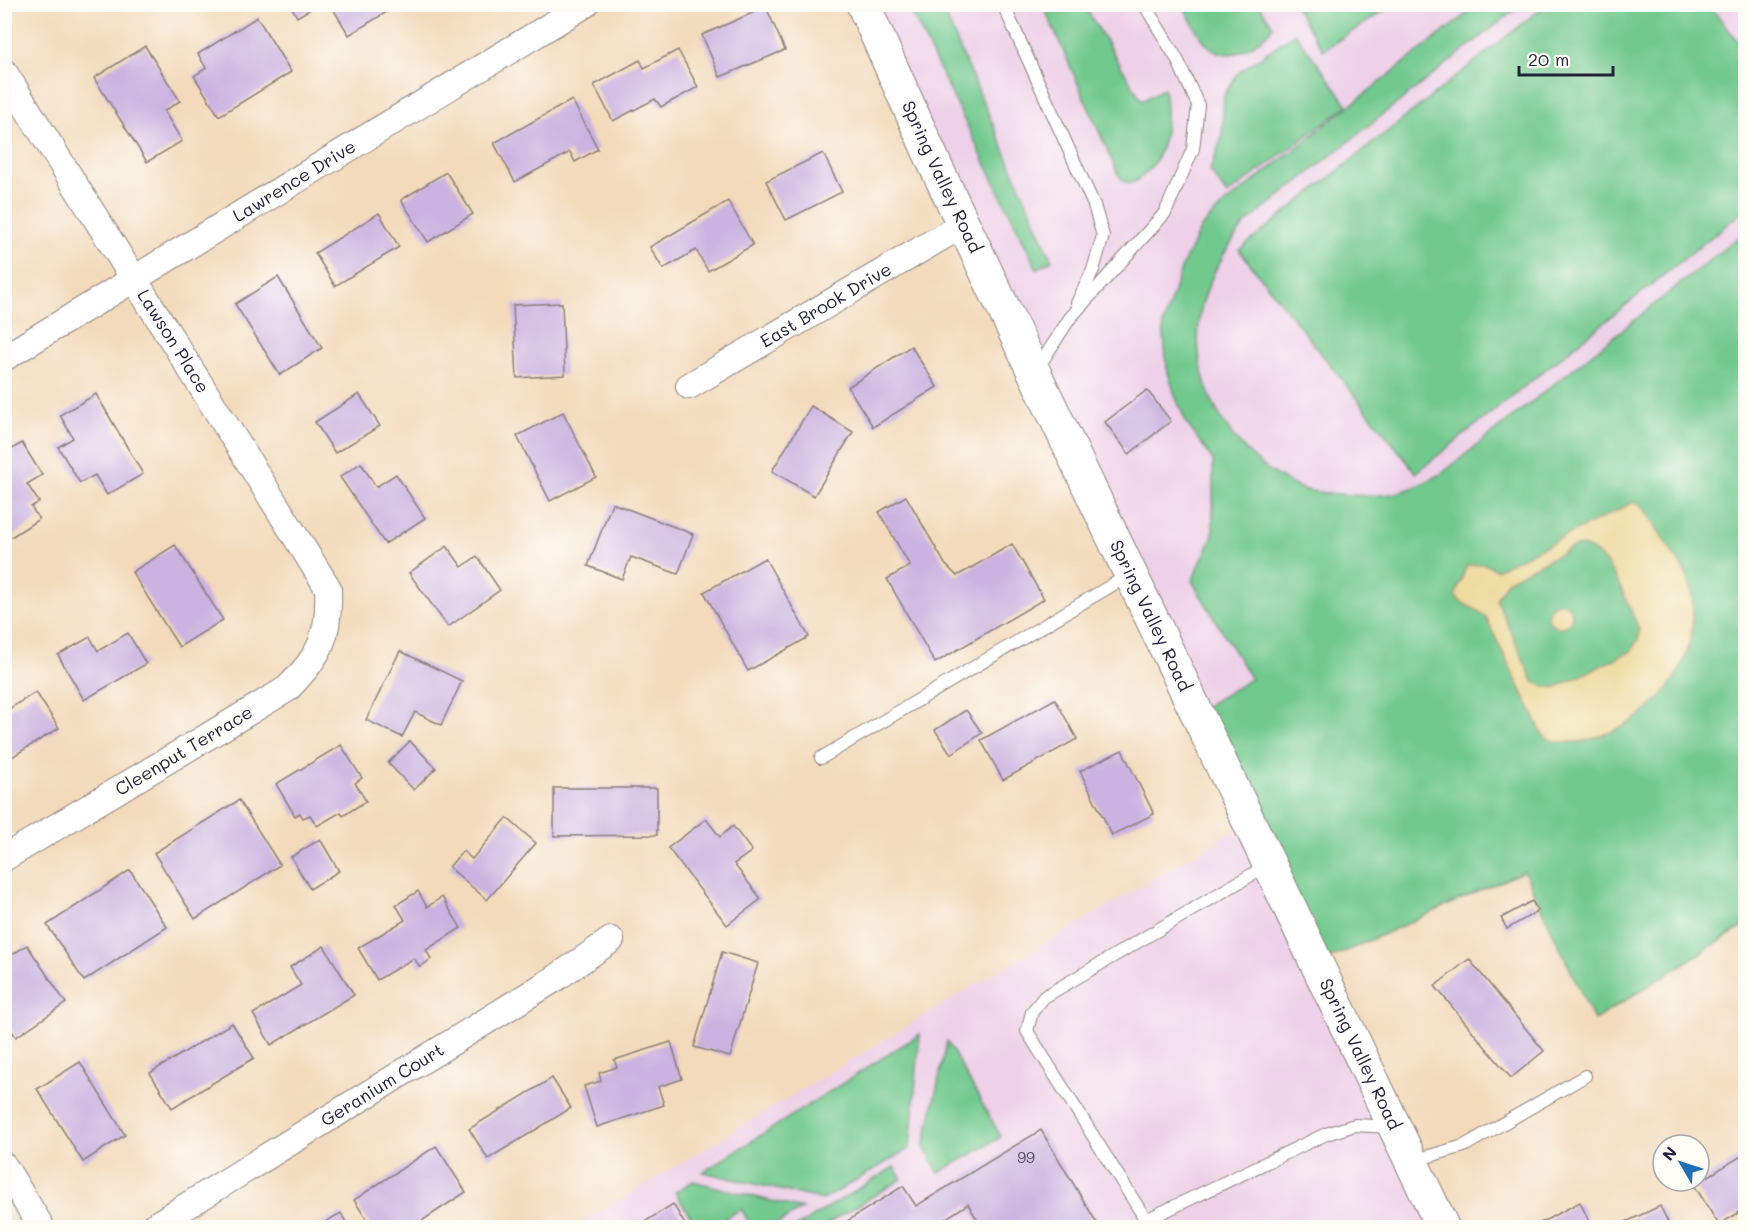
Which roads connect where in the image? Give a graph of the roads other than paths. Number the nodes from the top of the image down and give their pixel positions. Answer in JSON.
{"nodes":[{"id":1,"x":586,"y":4,"type":"edge"},
{"id":2,"x":863,"y":4,"type":"edge"},
{"id":3,"x":1003,"y":4,"type":"edge"},
{"id":4,"x":1144,"y":4,"type":"edge"},
{"id":5,"x":4,"y":72,"type":"edge"},
{"id":6,"x":964,"y":224,"type":"junction"},
{"id":7,"x":133,"y":280,"type":"junction"},
{"id":8,"x":1070,"y":318,"type":"junction"},
{"id":9,"x":4,"y":358,"type":"edge"},
{"id":10,"x":1035,"y":372,"type":"junction"},
{"id":11,"x":689,"y":386,"type":"dead end"},
{"id":12,"x":1130,"y":574,"type":"junction"},
{"id":13,"x":329,"y":614,"type":"joint"},
{"id":14,"x":821,"y":758,"type":"dead end"},
{"id":15,"x":4,"y":858,"type":"edge"},
{"id":16,"x":1269,"y":864,"type":"junction"},
{"id":17,"x":611,"y":940,"type":"dead end"},
{"id":18,"x":1585,"y":1076,"type":"dead end"},
{"id":19,"x":1395,"y":1127,"type":"junction"},
{"id":20,"x":1411,"y":1161,"type":"junction"},
{"id":21,"x":4,"y":1166,"type":"edge"},
{"id":22,"x":1149,"y":1224,"type":"edge"},
{"id":23,"x":42,"y":1227,"type":"edge"},
{"id":24,"x":151,"y":1227,"type":"edge"},
{"id":25,"x":1443,"y":1227,"type":"edge"}],
"edges":[{"from":1,"to":7,"type":"street","name":"Lawrence Drive"},
{"from":2,"to":6,"type":"street","name":"Spring Valley Road"},
{"from":3,"to":8,"type":"lane"},
{"from":4,"to":8,"type":"lane"},
{"from":5,"to":7,"type":"street","name":"Lawson Place"},
{"from":6,"to":10,"type":"street","name":"Spring Valley Road"},
{"from":6,"to":11,"type":"street","name":"East Brook Drive"},
{"from":7,"to":9,"type":"street","name":"Lawrence Drive"},
{"from":7,"to":13,"type":"street","name":"Lawson Place"},
{"from":8,"to":10,"type":"lane"},
{"from":10,"to":12,"type":"street","name":"Spring Valley Road"},
{"from":12,"to":14,"type":"lane"},
{"from":12,"to":16,"type":"street","name":"Spring Valley Road"},
{"from":13,"to":15,"type":"street","name":"Cleenput Terrace"},
{"from":16,"to":19,"type":"street","name":"Spring Valley Road"},
{"from":16,"to":22,"type":"lane"},
{"from":17,"to":24,"type":"street","name":"Geranium Court"},
{"from":18,"to":20,"type":"lane"},
{"from":19,"to":20,"type":"street","name":"Spring Valley Road"},
{"from":19,"to":22,"type":"lane"},
{"from":20,"to":25,"type":"street","name":"Spring Valley Road"},
{"from":21,"to":23,"type":"street"}]}
